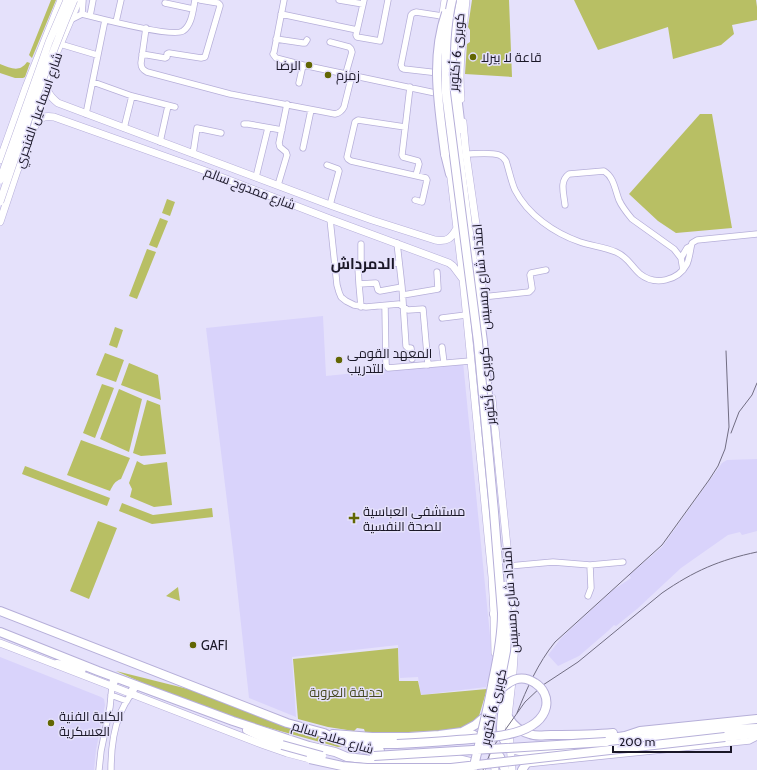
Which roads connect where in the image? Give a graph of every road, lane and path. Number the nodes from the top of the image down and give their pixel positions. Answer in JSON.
{"nodes":[{"id":1,"x":61,"y":0,"type":"edge"},
{"id":2,"x":66,"y":0,"type":"edge"},
{"id":3,"x":74,"y":0,"type":"edge"},
{"id":4,"x":80,"y":0,"type":"edge"},
{"id":5,"x":83,"y":0,"type":"edge"},
{"id":6,"x":93,"y":0,"type":"edge"},
{"id":7,"x":120,"y":0,"type":"edge"},
{"id":8,"x":195,"y":0,"type":"edge"},
{"id":9,"x":200,"y":0,"type":"edge"},
{"id":10,"x":284,"y":0,"type":"edge"},
{"id":11,"x":339,"y":0,"type":"edge"},
{"id":12,"x":388,"y":0,"type":"edge"},
{"id":13,"x":461,"y":0,"type":"edge"},
{"id":14,"x":466,"y":0,"type":"edge"},
{"id":15,"x":450,"y":1,"type":"edge"},
{"id":16,"x":363,"y":2,"type":"edge"},
{"id":17,"x":165,"y":3,"type":"dead end"},
{"id":18,"x":193,"y":9,"type":"junction"},
{"id":19,"x":82,"y":14,"type":"junction"},
{"id":20,"x":281,"y":14,"type":"junction"},
{"id":21,"x":90,"y":16,"type":"junction"},
{"id":22,"x":442,"y":16,"type":"junction"},
{"id":23,"x":70,"y":20,"type":"junction"},
{"id":24,"x":105,"y":20,"type":"junction"},
{"id":25,"x":116,"y":22,"type":"junction"},
{"id":26,"x":146,"y":28,"type":"junction"},
{"id":27,"x":357,"y":30,"type":"junction"},
{"id":28,"x":276,"y":39,"type":"junction"},
{"id":29,"x":306,"y":40,"type":"dead end"},
{"id":30,"x":330,"y":42,"type":"dead end"},
{"id":31,"x":60,"y":44,"type":"junction"},
{"id":32,"x":142,"y":54,"type":"junction"},
{"id":33,"x":97,"y":55,"type":"junction"},
{"id":34,"x":302,"y":65,"type":"junction"},
{"id":35,"x":441,"y":73,"type":"junction"},
{"id":36,"x":349,"y":74,"type":"junction"},
{"id":37,"x":451,"y":75,"type":"junction"},
{"id":38,"x":47,"y":78,"type":"junction"},
{"id":39,"x":93,"y":82,"type":"junction"},
{"id":40,"x":299,"y":83,"type":"dead end"},
{"id":41,"x":410,"y":87,"type":"junction"},
{"id":42,"x":442,"y":94,"type":"junction"},
{"id":43,"x":132,"y":96,"type":"junction"},
{"id":44,"x":42,"y":98,"type":"junction"},
{"id":45,"x":58,"y":103,"type":"junction"},
{"id":46,"x":287,"y":104,"type":"junction"},
{"id":47,"x":168,"y":106,"type":"junction"},
{"id":48,"x":175,"y":107,"type":"dead end"},
{"id":49,"x":311,"y":110,"type":"junction"},
{"id":50,"x":86,"y":114,"type":"junction"},
{"id":51,"x":15,"y":116,"type":"junction"},
{"id":52,"x":244,"y":124,"type":"dead end"},
{"id":53,"x":405,"y":127,"type":"junction"},
{"id":54,"x":34,"y":128,"type":"junction"},
{"id":55,"x":124,"y":128,"type":"junction"},
{"id":56,"x":268,"y":128,"type":"junction"},
{"id":57,"x":282,"y":130,"type":"junction"},
{"id":58,"x":221,"y":134,"type":"dead end"},
{"id":59,"x":149,"y":138,"type":"junction"},
{"id":60,"x":160,"y":142,"type":"junction"},
{"id":61,"x":303,"y":148,"type":"dead end"},
{"id":62,"x":145,"y":149,"type":"junction"},
{"id":63,"x":3,"y":152,"type":"junction"},
{"id":64,"x":193,"y":154,"type":"junction"},
{"id":65,"x":466,"y":154,"type":"junction"},
{"id":66,"x":206,"y":158,"type":"junction"},
{"id":67,"x":21,"y":159,"type":"junction"},
{"id":68,"x":0,"y":160,"type":"edge"},
{"id":69,"x":0,"y":164,"type":"edge"},
{"id":70,"x":327,"y":165,"type":"dead end"},
{"id":71,"x":202,"y":170,"type":"junction"},
{"id":72,"x":17,"y":171,"type":"junction"},
{"id":73,"x":450,"y":174,"type":"junction"},
{"id":74,"x":416,"y":176,"type":"junction"},
{"id":75,"x":256,"y":177,"type":"junction"},
{"id":76,"x":0,"y":180,"type":"edge"},
{"id":77,"x":278,"y":186,"type":"junction"},
{"id":78,"x":415,"y":200,"type":"dead end"},
{"id":79,"x":0,"y":202,"type":"edge"},
{"id":80,"x":565,"y":204,"type":"dead end"},
{"id":81,"x":330,"y":205,"type":"junction"},
{"id":82,"x":330,"y":219,"type":"junction"},
{"id":83,"x":0,"y":222,"type":"edge"},
{"id":84,"x":457,"y":228,"type":"junction"},
{"id":85,"x":410,"y":233,"type":"junction"},
{"id":86,"x":757,"y":234,"type":"edge"},
{"id":87,"x":397,"y":243,"type":"junction"},
{"id":88,"x":361,"y":244,"type":"dead end"},
{"id":89,"x":405,"y":246,"type":"junction"},
{"id":90,"x":691,"y":246,"type":"junction"},
{"id":91,"x":681,"y":258,"type":"junction"},
{"id":92,"x":399,"y":263,"type":"junction"},
{"id":93,"x":362,"y":266,"type":"junction"},
{"id":94,"x":546,"y":270,"type":"dead end"},
{"id":95,"x":683,"y":270,"type":"junction"},
{"id":96,"x":437,"y":272,"type":"dead end"},
{"id":97,"x":482,"y":278,"type":"junction"},
{"id":98,"x":463,"y":279,"type":"junction"},
{"id":99,"x":359,"y":284,"type":"junction"},
{"id":100,"x":402,"y":287,"type":"junction"},
{"id":101,"x":403,"y":295,"type":"junction"},
{"id":102,"x":482,"y":297,"type":"junction"},
{"id":103,"x":361,"y":306,"type":"junction"},
{"id":104,"x":385,"y":306,"type":"junction"},
{"id":105,"x":403,"y":306,"type":"junction"},
{"id":106,"x":466,"y":315,"type":"junction"},
{"id":107,"x":442,"y":318,"type":"dead end"},
{"id":108,"x":442,"y":347,"type":"dead end"},
{"id":109,"x":412,"y":358,"type":"dead end"},
{"id":110,"x":470,"y":360,"type":"junction"},
{"id":111,"x":444,"y":363,"type":"junction"},
{"id":112,"x":428,"y":365,"type":"junction"},
{"id":113,"x":479,"y":444,"type":"junction"},
{"id":114,"x":497,"y":446,"type":"junction"},
{"id":115,"x":488,"y":540,"type":"junction"},
{"id":116,"x":506,"y":540,"type":"junction"},
{"id":117,"x":623,"y":562,"type":"dead end"},
{"id":118,"x":590,"y":565,"type":"junction"},
{"id":119,"x":509,"y":566,"type":"junction"},
{"id":120,"x":588,"y":596,"type":"dead end"},
{"id":121,"x":0,"y":611,"type":"edge"},
{"id":122,"x":494,"y":614,"type":"junction"},
{"id":123,"x":0,"y":632,"type":"edge"},
{"id":124,"x":2,"y":644,"type":"edge"},
{"id":125,"x":1,"y":652,"type":"dead end"},
{"id":126,"x":57,"y":664,"type":"junction"},
{"id":127,"x":98,"y":671,"type":"junction"},
{"id":128,"x":116,"y":678,"type":"junction"},
{"id":129,"x":135,"y":685,"type":"junction"},
{"id":130,"x":112,"y":686,"type":"junction"},
{"id":131,"x":498,"y":692,"type":"junction"},
{"id":132,"x":111,"y":695,"type":"junction"},
{"id":133,"x":129,"y":698,"type":"junction"},
{"id":134,"x":492,"y":709,"type":"junction"},
{"id":135,"x":508,"y":717,"type":"junction"},
{"id":136,"x":757,"y":719,"type":"edge"},
{"id":137,"x":233,"y":721,"type":"junction"},
{"id":138,"x":217,"y":727,"type":"junction"},
{"id":139,"x":757,"y":728,"type":"edge"},
{"id":140,"x":640,"y":731,"type":"junction"},
{"id":141,"x":459,"y":732,"type":"junction"},
{"id":142,"x":324,"y":733,"type":"junction"},
{"id":143,"x":535,"y":736,"type":"junction"},
{"id":144,"x":757,"y":736,"type":"edge"},
{"id":145,"x":334,"y":738,"type":"junction"},
{"id":146,"x":266,"y":739,"type":"junction"},
{"id":147,"x":606,"y":740,"type":"junction"},
{"id":148,"x":621,"y":742,"type":"junction"},
{"id":149,"x":491,"y":745,"type":"junction"},
{"id":150,"x":510,"y":747,"type":"junction"},
{"id":151,"x":540,"y":752,"type":"junction"},
{"id":152,"x":342,"y":755,"type":"junction"},
{"id":153,"x":310,"y":759,"type":"joint"},
{"id":154,"x":453,"y":759,"type":"junction"},
{"id":155,"x":524,"y":767,"type":"edge"},
{"id":156,"x":100,"y":770,"type":"edge"},
{"id":157,"x":111,"y":770,"type":"edge"},
{"id":158,"x":449,"y":770,"type":"edge"},
{"id":159,"x":473,"y":770,"type":"edge"},
{"id":160,"x":480,"y":770,"type":"edge"},
{"id":161,"x":495,"y":770,"type":"edge"},
{"id":162,"x":505,"y":770,"type":"edge"},
{"id":163,"x":512,"y":770,"type":"edge"}],
"edges":[{"from":1,"to":51,"type":"main road","name":"شارع اسماعيل الفنجري"},
{"from":2,"to":76,"type":"main road","bridge":true},
{"from":3,"to":79,"type":"main road","bridge":true},
{"from":4,"to":23,"type":"main road","name":"شارع اسماعيل الفنجري"},
{"from":5,"to":19,"type":"street"},
{"from":6,"to":21,"type":"street"},
{"from":7,"to":25,"type":"street"},
{"from":8,"to":18,"type":"street"},
{"from":9,"to":32,"type":"street"},
{"from":10,"to":20,"type":"street"},
{"from":11,"to":16,"type":"street"},
{"from":12,"to":27,"type":"street"},
{"from":13,"to":37,"type":"highway","name":"كوبرى 6 أكتوبر"},
{"from":14,"to":65,"type":"main road","name":"امتداد شارع رمسيس"},
{"from":15,"to":22,"type":"main road","name":"امتداد شارع رمسيس"},
{"from":15,"to":73,"type":"highway","bridge":true},
{"from":15,"to":159,"type":"highway","name":"كوبرى 6 أكتوبر","bridge":true},
{"from":16,"to":27,"type":"street"},
{"from":17,"to":18,"type":"street"},
{"from":18,"to":26,"type":"street"},
{"from":19,"to":21,"type":"street"},
{"from":19,"to":23,"type":"street"},
{"from":20,"to":27,"type":"street"},
{"from":20,"to":28,"type":"street"},
{"from":21,"to":24,"type":"street"},
{"from":22,"to":35,"type":"main road","name":"امتداد شارع رمسيس"},
{"from":22,"to":35,"type":"street"},
{"from":23,"to":31,"type":"main road","name":"شارع اسماعيل الفنجري"},
{"from":24,"to":25,"type":"street"},
{"from":24,"to":33,"type":"street"},
{"from":25,"to":26,"type":"street"},
{"from":26,"to":32,"type":"street"},
{"from":28,"to":29,"type":"street"},
{"from":28,"to":34,"type":"street"},
{"from":30,"to":36,"type":"street"},
{"from":31,"to":33,"type":"street"},
{"from":31,"to":38,"type":"main road","name":"شارع اسماعيل الفنجري"},
{"from":32,"to":46,"type":"street"},
{"from":33,"to":39,"type":"street"},
{"from":34,"to":36,"type":"street"},
{"from":34,"to":40,"type":"street"},
{"from":35,"to":42,"type":"main road","name":"امتداد شارع رمسيس"},
{"from":36,"to":41,"type":"street"},
{"from":36,"to":49,"type":"street"},
{"from":37,"to":97,"type":"highway"},
{"from":37,"to":131,"type":"highway","name":"كوبرى 6 أكتوبر","bridge":true},
{"from":38,"to":44,"type":"main road","name":"شارع اسماعيل الفنجري"},
{"from":38,"to":45,"type":"main road"},
{"from":39,"to":43,"type":"street"},
{"from":39,"to":50,"type":"street"},
{"from":41,"to":42,"type":"street"},
{"from":41,"to":53,"type":"street"},
{"from":42,"to":73,"type":"main road","name":"امتداد شارع رمسيس"},
{"from":43,"to":47,"type":"street"},
{"from":43,"to":55,"type":"street"},
{"from":44,"to":45,"type":"main road","name":"شارع ممدوح سالم"},
{"from":44,"to":51,"type":"main road"},
{"from":44,"to":54,"type":"main road","name":"شارع اسماعيل الفنجري"},
{"from":45,"to":50,"type":"main road","name":"شارع ممدوح سالم"},
{"from":46,"to":49,"type":"street"},
{"from":46,"to":57,"type":"street"},
{"from":47,"to":48,"type":"street"},
{"from":47,"to":60,"type":"street"},
{"from":49,"to":61,"type":"street"},
{"from":50,"to":55,"type":"main road","name":"شارع ممدوح سالم"},
{"from":51,"to":63,"type":"main road","name":"شارع اسماعيل الفنجري"},
{"from":52,"to":56,"type":"street"},
{"from":53,"to":74,"type":"street"},
{"from":53,"to":74,"type":"street"},
{"from":54,"to":62,"type":"main road","name":"شارع ممدوح سالم"},
{"from":54,"to":67,"type":"main road","name":"شارع اسماعيل الفنجري"},
{"from":55,"to":59,"type":"main road","name":"شارع ممدوح سالم"},
{"from":56,"to":57,"type":"street"},
{"from":56,"to":75,"type":"street"},
{"from":57,"to":77,"type":"street"},
{"from":58,"to":64,"type":"street"},
{"from":59,"to":60,"type":"main road","name":"شارع ممدوح سالم"},
{"from":59,"to":62,"type":"main road"},
{"from":60,"to":64,"type":"main road","name":"شارع ممدوح سالم"},
{"from":62,"to":71,"type":"main road","name":"شارع ممدوح سالم"},
{"from":63,"to":67,"type":"main road"},
{"from":63,"to":68,"type":"main road","name":"شارع اسماعيل الفنجري"},
{"from":64,"to":66,"type":"main road","name":"شارع ممدوح سالم"},
{"from":65,"to":95,"type":"street"},
{"from":65,"to":97,"type":"main road","name":"امتداد شارع رمسيس"},
{"from":66,"to":71,"type":"main road"},
{"from":66,"to":75,"type":"main road","name":"شارع ممدوح سالم"},
{"from":67,"to":72,"type":"main road","name":"شارع اسماعيل الفنجري"},
{"from":69,"to":72,"type":"main road"},
{"from":70,"to":81,"type":"street"},
{"from":71,"to":82,"type":"main road","name":"شارع ممدوح سالم"},
{"from":72,"to":83,"type":"main road","name":"شارع اسماعيل الفنجري"},
{"from":73,"to":84,"type":"main road","name":"امتداد شارع رمسيس"},
{"from":74,"to":78,"type":"street"},
{"from":75,"to":77,"type":"main road","name":"شارع ممدوح سالم"},
{"from":77,"to":81,"type":"main road","name":"شارع ممدوح سالم"},
{"from":80,"to":91,"type":"street"},
{"from":81,"to":85,"type":"main road","name":"شارع ممدوح سالم"},
{"from":82,"to":87,"type":"main road","name":"شارع ممدوح سالم"},
{"from":82,"to":103,"type":"street"},
{"from":84,"to":85,"type":"main road","name":"شارع ممدوح سالم"},
{"from":84,"to":98,"type":"main road","name":"امتداد شارع رمسيس"},
{"from":85,"to":89,"type":"main road"},
{"from":86,"to":90,"type":"street"},
{"from":87,"to":89,"type":"main road","name":"شارع ممدوح سالم"},
{"from":87,"to":92,"type":"street"},
{"from":88,"to":93,"type":"street"},
{"from":89,"to":98,"type":"main road","name":"شارع ممدوح سالم"},
{"from":90,"to":91,"type":"street"},
{"from":90,"to":95,"type":"street"},
{"from":91,"to":95,"type":"street"},
{"from":92,"to":93,"type":"street"},
{"from":92,"to":100,"type":"street"},
{"from":93,"to":99,"type":"street"},
{"from":94,"to":102,"type":"street"},
{"from":96,"to":101,"type":"street"},
{"from":97,"to":102,"type":"main road","name":"امتداد شارع رمسيس"},
{"from":98,"to":106,"type":"main road","name":"امتداد شارع رمسيس"},
{"from":99,"to":100,"type":"street"},
{"from":99,"to":103,"type":"street"},
{"from":100,"to":101,"type":"street"},
{"from":101,"to":105,"type":"street"},
{"from":102,"to":114,"type":"main road","name":"امتداد شارع رمسيس"},
{"from":103,"to":104,"type":"street"},
{"from":104,"to":105,"type":"street"},
{"from":104,"to":112,"type":"street"},
{"from":105,"to":109,"type":"street"},
{"from":105,"to":112,"type":"street"},
{"from":106,"to":107,"type":"street"},
{"from":106,"to":110,"type":"main road","name":"امتداد شارع رمسيس"},
{"from":108,"to":111,"type":"street"},
{"from":110,"to":111,"type":"street"},
{"from":110,"to":113,"type":"main road","name":"امتداد شارع رمسيس"},
{"from":111,"to":112,"type":"street"},
{"from":113,"to":114,"type":"main road"},
{"from":113,"to":115,"type":"main road","name":"امتداد شارع رمسيس"},
{"from":114,"to":116,"type":"main road","name":"امتداد شارع رمسيس"},
{"from":115,"to":116,"type":"main road"},
{"from":115,"to":122,"type":"main road","name":"امتداد شارع رمسيس"},
{"from":116,"to":119,"type":"main road","name":"امتداد شارع رمسيس"},
{"from":117,"to":118,"type":"street"},
{"from":118,"to":119,"type":"street"},
{"from":118,"to":120,"type":"street"},
{"from":119,"to":135,"type":"main road","name":"امتداد شارع رمسيس"},
{"from":121,"to":142,"type":"highway","name":"شارع صلاح سالم"},
{"from":122,"to":134,"type":"main road","name":"امتداد شارع رمسيس"},
{"from":122,"to":150,"type":"highway"},
{"from":123,"to":127,"type":"highway","name":"شارع صلاح سالم"},
{"from":124,"to":125,"type":"main road"},
{"from":124,"to":126,"type":"main road"},
{"from":126,"to":127,"type":"highway"},
{"from":126,"to":130,"type":"main road"},
{"from":127,"to":128,"type":"highway","name":"شارع صلاح سالم"},
{"from":128,"to":129,"type":"highway","name":"شارع صلاح سالم"},
{"from":128,"to":130,"type":"highway"},
{"from":129,"to":133,"type":"highway"},
{"from":129,"to":137,"type":"highway","name":"شارع صلاح سالم"},
{"from":130,"to":132,"type":"street"},
{"from":130,"to":133,"type":"main road"},
{"from":131,"to":145,"type":"highway","bridge":true},
{"from":131,"to":160,"type":"highway","name":"كوبرى 6 أكتوبر","bridge":true},
{"from":132,"to":133,"type":"street"},
{"from":132,"to":156,"type":"street"},
{"from":133,"to":138,"type":"main road"},
{"from":133,"to":157,"type":"street"},
{"from":134,"to":141,"type":"highway"},
{"from":134,"to":149,"type":"main road","name":"امتداد شارع رمسيس"},
{"from":135,"to":143,"type":"highway"},
{"from":135,"to":150,"type":"main road","name":"امتداد شارع رمسيس"},
{"from":136,"to":140,"type":"highway","name":"شارع صلاح سالم"},
{"from":137,"to":146,"type":"highway"},
{"from":137,"to":152,"type":"highway","name":"شارع صلاح سالم"},
{"from":138,"to":146,"type":"main road"},
{"from":138,"to":153,"type":"main road"},
{"from":139,"to":148,"type":"highway","name":"شارع صلاح سالم"},
{"from":140,"to":143,"type":"highway"},
{"from":140,"to":147,"type":"highway","name":"شارع صلاح سالم"},
{"from":141,"to":142,"type":"highway"},
{"from":141,"to":149,"type":"highway"},
{"from":141,"to":154,"type":"highway"},
{"from":142,"to":145,"type":"highway","name":"شارع صلاح سالم"},
{"from":143,"to":151,"type":"highway"},
{"from":144,"to":153,"type":"highway","bridge":true},
{"from":144,"to":155,"type":"street"},
{"from":145,"to":147,"type":"highway","name":"شارع صلاح سالم"},
{"from":146,"to":158,"type":"highway","bridge":true},
{"from":147,"to":148,"type":"highway","name":"شارع صلاح سالم"},
{"from":147,"to":152,"type":"highway","name":"شارع صلاح سالم","bridge":true},
{"from":148,"to":151,"type":"highway"},
{"from":149,"to":161,"type":"main road","name":"امتداد شارع رمسيس"},
{"from":149,"to":162,"type":"highway"},
{"from":150,"to":151,"type":"highway"},
{"from":150,"to":163,"type":"main road","name":"امتداد شارع رمسيس"},
{"from":151,"to":155,"type":"highway"},
{"from":152,"to":154,"type":"highway"},
{"from":154,"to":160,"type":"highway"}]}
